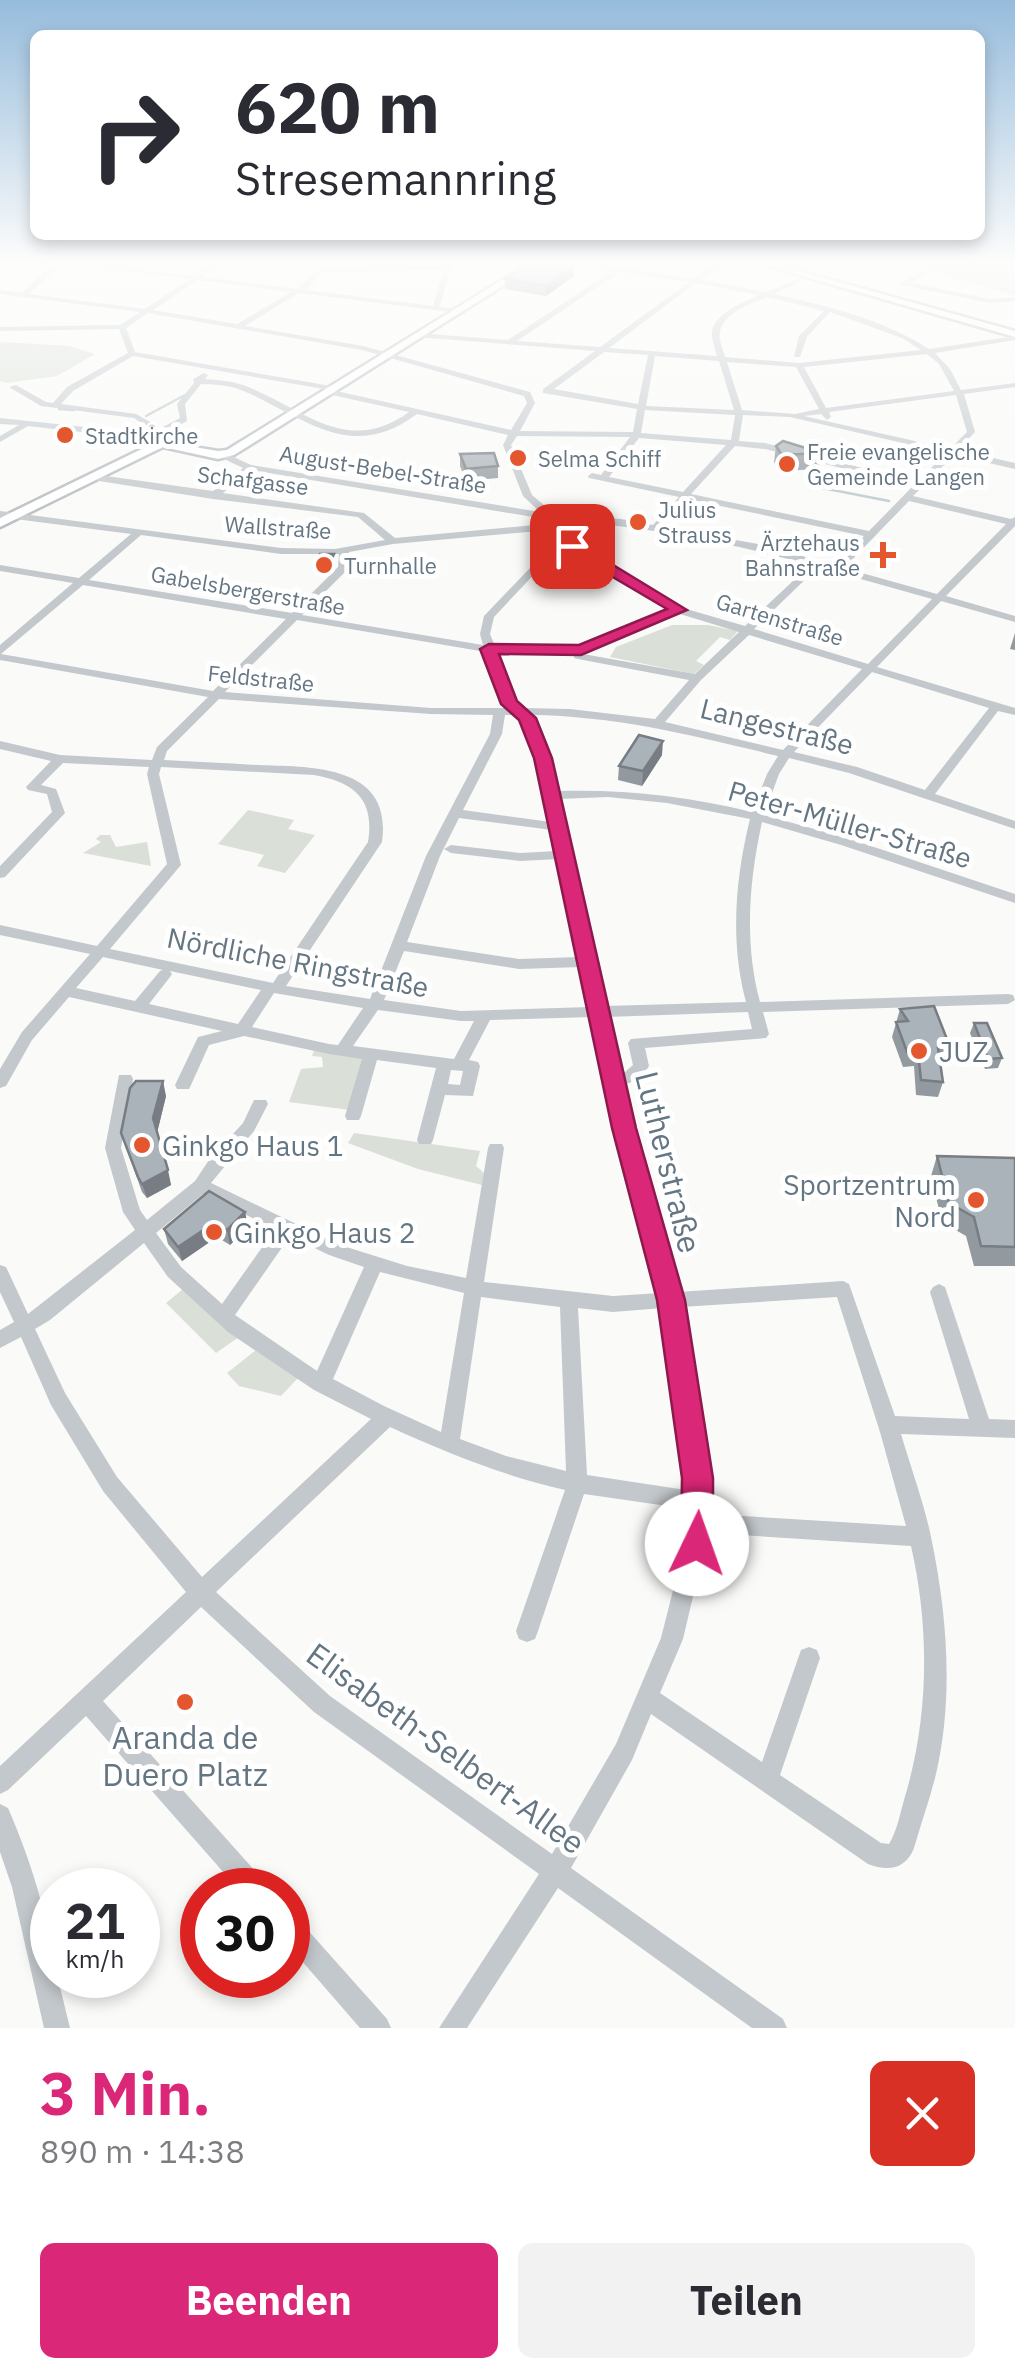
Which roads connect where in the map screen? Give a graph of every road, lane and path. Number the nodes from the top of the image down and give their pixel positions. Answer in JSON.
{"nodes":[{"id":1,"x":124,"y":359,"type":"edge"},
{"id":2,"x":165,"y":359,"type":"edge"},
{"id":3,"x":378,"y":359,"type":"edge"},
{"id":4,"x":401,"y":359,"type":"edge"},
{"id":5,"x":590,"y":359,"type":"edge"},
{"id":6,"x":651,"y":359,"type":"edge"},
{"id":7,"x":699,"y":359,"type":"edge"},
{"id":8,"x":820,"y":359,"type":"edge"},
{"id":9,"x":937,"y":359,"type":"edge"},
{"id":10,"x":724,"y":360,"type":"junction"},
{"id":11,"x":798,"y":360,"type":"junction"},
{"id":12,"x":217,"y":366,"type":"junction"},
{"id":13,"x":196,"y":381,"type":"junction"},
{"id":14,"x":1015,"y":385,"type":"edge"},
{"id":15,"x":13,"y":387,"type":"dead end"},
{"id":16,"x":329,"y":389,"type":"junction"},
{"id":17,"x":549,"y":390,"type":"junction"},
{"id":18,"x":957,"y":392,"type":"junction"},
{"id":19,"x":527,"y":394,"type":"junction"},
{"id":20,"x":54,"y":406,"type":"junction"},
{"id":21,"x":642,"y":408,"type":"junction"},
{"id":22,"x":824,"y":410,"type":"junction"},
{"id":23,"x":79,"y":411,"type":"junction"},
{"id":24,"x":415,"y":412,"type":"junction"},
{"id":25,"x":739,"y":413,"type":"junction"},
{"id":26,"x":292,"y":414,"type":"junction"},
{"id":27,"x":790,"y":415,"type":"junction"},
{"id":28,"x":0,"y":421,"type":"edge"},
{"id":29,"x":831,"y":424,"type":"junction"},
{"id":30,"x":24,"y":426,"type":"junction"},
{"id":31,"x":83,"y":426,"type":"junction"},
{"id":32,"x":511,"y":433,"type":"junction"},
{"id":33,"x":638,"y":434,"type":"junction"},
{"id":34,"x":164,"y":436,"type":"junction"},
{"id":35,"x":0,"y":439,"type":"edge"},
{"id":36,"x":732,"y":443,"type":"junction"},
{"id":37,"x":950,"y":453,"type":"junction"},
{"id":38,"x":223,"y":455,"type":"junction"},
{"id":39,"x":1015,"y":466,"type":"edge"},
{"id":40,"x":249,"y":467,"type":"junction"},
{"id":41,"x":99,"y":478,"type":"junction"},
{"id":42,"x":918,"y":485,"type":"junction"},
{"id":43,"x":684,"y":495,"type":"junction"},
{"id":44,"x":212,"y":496,"type":"junction"},
{"id":45,"x":906,"y":497,"type":"junction"},
{"id":46,"x":543,"y":517,"type":"junction"},
{"id":47,"x":3,"y":518,"type":"edge"},
{"id":48,"x":569,"y":519,"type":"junction"},
{"id":49,"x":1014,"y":522,"type":"edge"},
{"id":50,"x":556,"y":526,"type":"junction"},
{"id":51,"x":655,"y":528,"type":"junction"},
{"id":52,"x":138,"y":533,"type":"junction"},
{"id":53,"x":871,"y":534,"type":"junction"},
{"id":54,"x":393,"y":541,"type":"junction"},
{"id":55,"x":565,"y":543,"type":"junction"},
{"id":56,"x":344,"y":551,"type":"junction"},
{"id":57,"x":818,"y":562,"type":"junction"},
{"id":58,"x":0,"y":568,"type":"edge"},
{"id":59,"x":838,"y":568,"type":"junction"},
{"id":60,"x":81,"y":582,"type":"junction"},
{"id":61,"x":940,"y":598,"type":"junction"},
{"id":62,"x":679,"y":610,"type":"junction"},
{"id":63,"x":294,"y":619,"type":"junction"},
{"id":64,"x":1015,"y":619,"type":"edge"},
{"id":65,"x":746,"y":629,"type":"junction"},
{"id":66,"x":610,"y":641,"type":"junction"},
{"id":67,"x":489,"y":649,"type":"junction"},
{"id":68,"x":555,"y":653,"type":"junction"},
{"id":69,"x":0,"y":654,"type":"edge"},
{"id":70,"x":601,"y":659,"type":"junction"},
{"id":71,"x":870,"y":667,"type":"junction"},
{"id":72,"x":697,"y":678,"type":"junction"},
{"id":73,"x":216,"y":695,"type":"junction"},
{"id":74,"x":996,"y":706,"type":"junction"},
{"id":75,"x":520,"y":712,"type":"junction"},
{"id":76,"x":1015,"y":712,"type":"edge"},
{"id":77,"x":500,"y":713,"type":"junction"},
{"id":78,"x":658,"y":723,"type":"junction"},
{"id":79,"x":0,"y":745,"type":"edge"},
{"id":80,"x":786,"y":753,"type":"junction"},
{"id":81,"x":60,"y":759,"type":"junction"},
{"id":82,"x":154,"y":762,"type":"junction"},
{"id":83,"x":928,"y":794,"type":"junction"},
{"id":84,"x":550,"y":796,"type":"junction"},
{"id":85,"x":454,"y":813,"type":"junction"},
{"id":86,"x":754,"y":819,"type":"junction"},
{"id":87,"x":1015,"y":825,"type":"edge"},
{"id":88,"x":557,"y":827,"type":"junction"},
{"id":89,"x":451,"y":848,"type":"dead end"},
{"id":90,"x":563,"y":855,"type":"junction"},
{"id":91,"x":0,"y":874,"type":"edge"},
{"id":92,"x":1015,"y":898,"type":"edge"},
{"id":93,"x":0,"y":930,"type":"edge"},
{"id":94,"x":398,"y":945,"type":"junction"},
{"id":95,"x":102,"y":949,"type":"junction"},
{"id":96,"x":588,"y":962,"type":"junction"},
{"id":97,"x":165,"y":974,"type":"dead end"},
{"id":98,"x":274,"y":987,"type":"junction"},
{"id":99,"x":65,"y":992,"type":"junction"},
{"id":100,"x":1013,"y":1000,"type":"edge"},
{"id":101,"x":371,"y":1006,"type":"junction"},
{"id":102,"x":138,"y":1008,"type":"junction"},
{"id":103,"x":756,"y":1008,"type":"junction"},
{"id":104,"x":599,"y":1014,"type":"junction"},
{"id":105,"x":484,"y":1017,"type":"junction"},
{"id":106,"x":205,"y":1032,"type":"junction"},
{"id":107,"x":242,"y":1032,"type":"junction"},
{"id":108,"x":342,"y":1051,"type":"junction"},
{"id":109,"x":371,"y":1054,"type":"junction"},
{"id":110,"x":452,"y":1064,"type":"junction"},
{"id":111,"x":614,"y":1078,"type":"junction"},
{"id":112,"x":125,"y":1079,"type":"dead end"},
{"id":113,"x":0,"y":1082,"type":"edge"},
{"id":114,"x":183,"y":1085,"type":"dead end"},
{"id":115,"x":439,"y":1089,"type":"junction"},
{"id":116,"x":260,"y":1104,"type":"dead end"},
{"id":117,"x":354,"y":1116,"type":"dead end"},
{"id":118,"x":425,"y":1140,"type":"dead end"},
{"id":119,"x":496,"y":1148,"type":"dead end"},
{"id":120,"x":201,"y":1186,"type":"junction"},
{"id":121,"x":285,"y":1229,"type":"junction"},
{"id":122,"x":142,"y":1236,"type":"junction"},
{"id":123,"x":375,"y":1263,"type":"junction"},
{"id":124,"x":0,"y":1272,"type":"edge"},
{"id":125,"x":473,"y":1288,"type":"junction"},
{"id":126,"x":939,"y":1292,"type":"dead end"},
{"id":127,"x":671,"y":1300,"type":"junction"},
{"id":128,"x":569,"y":1301,"type":"junction"},
{"id":129,"x":225,"y":1315,"type":"junction"},
{"id":130,"x":22,"y":1328,"type":"junction"},
{"id":131,"x":0,"y":1340,"type":"edge"},
{"id":132,"x":321,"y":1384,"type":"junction"},
{"id":133,"x":386,"y":1418,"type":"junction"},
{"id":134,"x":886,"y":1425,"type":"junction"},
{"id":135,"x":982,"y":1428,"type":"junction"},
{"id":136,"x":1015,"y":1428,"type":"edge"},
{"id":137,"x":449,"y":1444,"type":"junction"},
{"id":138,"x":577,"y":1484,"type":"junction"},
{"id":139,"x":700,"y":1512,"type":"junction"},
{"id":140,"x":922,"y":1537,"type":"junction"},
{"id":141,"x":200,"y":1593,"type":"junction"},
{"id":142,"x":527,"y":1631,"type":"dead end"},
{"id":143,"x":809,"y":1658,"type":"dead end"},
{"id":144,"x":650,"y":1699,"type":"junction"},
{"id":145,"x":87,"y":1700,"type":"junction"},
{"id":146,"x":767,"y":1780,"type":"junction"},
{"id":147,"x":0,"y":1782,"type":"edge"},
{"id":148,"x":0,"y":1816,"type":"edge"},
{"id":149,"x":235,"y":1868,"type":"edge"},
{"id":150,"x":556,"y":1870,"type":"junction"},
{"id":151,"x":310,"y":1952,"type":"edge"},
{"id":152,"x":57,"y":2028,"type":"edge"},
{"id":153,"x":378,"y":2028,"type":"edge"},
{"id":154,"x":452,"y":2028,"type":"edge"},
{"id":155,"x":774,"y":2028,"type":"edge"}],
"edges":[{"from":1,"to":20,"type":"street"},
{"from":2,"to":12,"type":"street"},
{"from":3,"to":16,"type":"main road"},
{"from":4,"to":19,"type":"street"},
{"from":5,"to":17,"type":"street"},
{"from":6,"to":21,"type":"street"},
{"from":7,"to":10,"type":"street"},
{"from":8,"to":11,"type":"street"},
{"from":9,"to":18,"type":"street"},
{"from":10,"to":11,"type":"street"},
{"from":10,"to":25,"type":"street"},
{"from":11,"to":22,"type":"street"},
{"from":12,"to":13,"type":"street"},
{"from":12,"to":16,"type":"street"},
{"from":13,"to":26,"type":"street"},
{"from":13,"to":34,"type":"street"},
{"from":14,"to":18,"type":"street"},
{"from":15,"to":20,"type":"street"},
{"from":16,"to":24,"type":"street"},
{"from":16,"to":26,"type":"main road"},
{"from":17,"to":19,"type":"street"},
{"from":17,"to":21,"type":"street"},
{"from":18,"to":22,"type":"street"},
{"from":18,"to":37,"type":"street"},
{"from":19,"to":32,"type":"street"},
{"from":20,"to":23,"type":"street"},
{"from":21,"to":25,"type":"street"},
{"from":21,"to":33,"type":"street"},
{"from":22,"to":27,"type":"street"},
{"from":22,"to":29,"type":"street"},
{"from":23,"to":31,"type":"street"},
{"from":23,"to":34,"type":"street"},
{"from":24,"to":26,"type":"street"},
{"from":24,"to":32,"type":"street"},
{"from":25,"to":27,"type":"street"},
{"from":25,"to":36,"type":"street"},
{"from":26,"to":38,"type":"main road"},
{"from":27,"to":29,"type":"street"},
{"from":28,"to":30,"type":"street"},
{"from":29,"to":37,"type":"street"},
{"from":30,"to":31,"type":"street"},
{"from":30,"to":35,"type":"street"},
{"from":31,"to":34,"type":"street"},
{"from":32,"to":33,"type":"street"},
{"from":32,"to":46,"type":"street"},
{"from":33,"to":36,"type":"street"},
{"from":33,"to":43,"type":"street"},
{"from":34,"to":38,"type":"main road"},
{"from":34,"to":41,"type":"main road"},
{"from":36,"to":42,"type":"street"},
{"from":36,"to":43,"type":"street"},
{"from":37,"to":39,"type":"street"},
{"from":37,"to":42,"type":"street"},
{"from":38,"to":40,"type":"street","name":"August-Bebel-Straße"},
{"from":40,"to":44,"type":"street"},
{"from":40,"to":46,"type":"street","name":"August-Bebel-Straße"},
{"from":41,"to":44,"type":"street","name":"Schafgasse"},
{"from":41,"to":47,"type":"main road"},
{"from":42,"to":45,"type":"street"},
{"from":43,"to":51,"type":"street"},
{"from":43,"to":53,"type":"street"},
{"from":44,"to":54,"type":"street","name":"Schafgasse"},
{"from":45,"to":49,"type":"street"},
{"from":45,"to":53,"type":"street"},
{"from":46,"to":48,"type":"street"},
{"from":46,"to":50,"type":"street"},
{"from":46,"to":54,"type":"street","name":"Wallstraße"},
{"from":47,"to":52,"type":"street","name":"Wallstraße"},
{"from":48,"to":50,"type":"street"},
{"from":48,"to":51,"type":"street"},
{"from":49,"to":61,"type":"street"},
{"from":50,"to":55,"type":"street"},
{"from":51,"to":57,"type":"street"},
{"from":52,"to":56,"type":"street","name":"Wallstraße"},
{"from":52,"to":60,"type":"street"},
{"from":53,"to":59,"type":"street"},
{"from":54,"to":56,"type":"street","name":"Wallstraße"},
{"from":55,"to":62,"type":"street","name":"Gartenstraße"},
{"from":55,"to":67,"type":"street"},
{"from":56,"to":63,"type":"street"},
{"from":57,"to":59,"type":"street"},
{"from":57,"to":65,"type":"street"},
{"from":58,"to":60,"type":"street","name":"Gabelsbergerstraße"},
{"from":59,"to":61,"type":"street"},
{"from":60,"to":63,"type":"street","name":"Gabelsbergerstraße"},
{"from":60,"to":69,"type":"street"},
{"from":61,"to":64,"type":"street"},
{"from":61,"to":71,"type":"street"},
{"from":62,"to":65,"type":"street","name":"Gartenstraße"},
{"from":62,"to":66,"type":"street"},
{"from":63,"to":67,"type":"street","name":"Gabelsbergerstraße"},
{"from":63,"to":73,"type":"street"},
{"from":65,"to":71,"type":"street","name":"Gartenstraße"},
{"from":65,"to":72,"type":"street"},
{"from":66,"to":68,"type":"street"},
{"from":66,"to":70,"type":"street"},
{"from":67,"to":68,"type":"street","name":"Gabelsbergerstraße"},
{"from":67,"to":75,"type":"street","name":"Lutherstraße"},
{"from":68,"to":70,"type":"street"},
{"from":69,"to":73,"type":"street","name":"Feldstraße"},
{"from":70,"to":72,"type":"street"},
{"from":71,"to":74,"type":"street","name":"Gartenstraße"},
{"from":71,"to":80,"type":"street"},
{"from":72,"to":78,"type":"street"},
{"from":73,"to":77,"type":"street","name":"Feldstraße"},
{"from":73,"to":82,"type":"street"},
{"from":74,"to":76,"type":"street","name":"Gartenstraße"},
{"from":74,"to":83,"type":"street"},
{"from":75,"to":77,"type":"street","name":"Feldstraße"},
{"from":75,"to":78,"type":"street","name":"Langestraße"},
{"from":75,"to":84,"type":"street","name":"Lutherstraße"},
{"from":77,"to":85,"type":"street"},
{"from":78,"to":80,"type":"street","name":"Langestraße"},
{"from":79,"to":81,"type":"street"},
{"from":80,"to":83,"type":"street","name":"Langestraße"},
{"from":80,"to":86,"type":"street"},
{"from":81,"to":82,"type":"street"},
{"from":81,"to":91,"type":"street"},
{"from":82,"to":95,"type":"street"},
{"from":82,"to":98,"type":"street"},
{"from":83,"to":87,"type":"street","name":"Langestraße"},
{"from":84,"to":86,"type":"street","name":"Peter-Müller-Straße"},
{"from":84,"to":88,"type":"street","name":"Lutherstraße"},
{"from":85,"to":88,"type":"street"},
{"from":85,"to":94,"type":"street"},
{"from":86,"to":92,"type":"street","name":"Peter-Müller-Straße"},
{"from":86,"to":103,"type":"street"},
{"from":88,"to":90,"type":"street","name":"Lutherstraße"},
{"from":89,"to":90,"type":"street"},
{"from":90,"to":96,"type":"street","name":"Lutherstraße"},
{"from":93,"to":95,"type":"street","name":"Nördliche Ringstraße"},
{"from":94,"to":96,"type":"street"},
{"from":94,"to":101,"type":"street"},
{"from":95,"to":98,"type":"street","name":"Nördliche Ringstraße"},
{"from":95,"to":99,"type":"street"},
{"from":96,"to":104,"type":"street","name":"Lutherstraße"},
{"from":97,"to":102,"type":"street"},
{"from":98,"to":101,"type":"street","name":"Nördliche Ringstraße"},
{"from":98,"to":107,"type":"street"},
{"from":99,"to":102,"type":"street"},
{"from":99,"to":113,"type":"street"},
{"from":100,"to":103,"type":"street","name":"Nördliche Ringstraße"},
{"from":101,"to":105,"type":"street","name":"Nördliche Ringstraße"},
{"from":101,"to":108,"type":"street"},
{"from":102,"to":106,"type":"street"},
{"from":103,"to":104,"type":"street","name":"Nördliche Ringstraße"},
{"from":103,"to":111,"type":"street"},
{"from":104,"to":105,"type":"street","name":"Nördliche Ringstraße"},
{"from":104,"to":111,"type":"street","name":"Lutherstraße"},
{"from":105,"to":110,"type":"street"},
{"from":106,"to":107,"type":"street"},
{"from":106,"to":114,"type":"street"},
{"from":107,"to":108,"type":"street"},
{"from":108,"to":109,"type":"street"},
{"from":109,"to":110,"type":"street"},
{"from":109,"to":117,"type":"street"},
{"from":110,"to":115,"type":"street"},
{"from":110,"to":115,"type":"street"},
{"from":111,"to":127,"type":"street","name":"Lutherstraße"},
{"from":112,"to":122,"type":"street"},
{"from":115,"to":118,"type":"street"},
{"from":116,"to":120,"type":"street"},
{"from":119,"to":125,"type":"street"},
{"from":120,"to":121,"type":"street"},
{"from":120,"to":122,"type":"street"},
{"from":121,"to":123,"type":"street"},
{"from":121,"to":129,"type":"street"},
{"from":122,"to":129,"type":"street"},
{"from":122,"to":130,"type":"street"},
{"from":123,"to":125,"type":"street"},
{"from":123,"to":132,"type":"street"},
{"from":124,"to":130,"type":"street","name":"Elisabeth-Selbert-Allee"},
{"from":125,"to":128,"type":"street"},
{"from":125,"to":137,"type":"street"},
{"from":126,"to":135,"type":"street"},
{"from":127,"to":128,"type":"street"},
{"from":127,"to":134,"type":"street"},
{"from":127,"to":139,"type":"street","name":"Lutherstraße"},
{"from":128,"to":138,"type":"street"},
{"from":129,"to":132,"type":"street"},
{"from":130,"to":131,"type":"street"},
{"from":130,"to":141,"type":"street","name":"Elisabeth-Selbert-Allee"},
{"from":132,"to":133,"type":"street"},
{"from":133,"to":137,"type":"street"},
{"from":133,"to":141,"type":"street"},
{"from":134,"to":135,"type":"street"},
{"from":134,"to":140,"type":"street"},
{"from":135,"to":136,"type":"street"},
{"from":137,"to":138,"type":"street"},
{"from":138,"to":139,"type":"street"},
{"from":138,"to":142,"type":"street"},
{"from":139,"to":140,"type":"street"},
{"from":139,"to":144,"type":"street","name":"Lutherstraße"},
{"from":140,"to":146,"type":"street"},
{"from":141,"to":145,"type":"street"},
{"from":141,"to":150,"type":"street","name":"Elisabeth-Selbert-Allee"},
{"from":143,"to":146,"type":"street"},
{"from":144,"to":146,"type":"street"},
{"from":144,"to":150,"type":"street","name":"Lutherstraße"},
{"from":145,"to":147,"type":"street"},
{"from":145,"to":149,"type":"street"},
{"from":148,"to":152,"type":"street"},
{"from":150,"to":154,"type":"street","name":"Lutherstraße"},
{"from":150,"to":155,"type":"street","name":"Elisabeth-Selbert-Allee"},
{"from":151,"to":153,"type":"street"}]}
